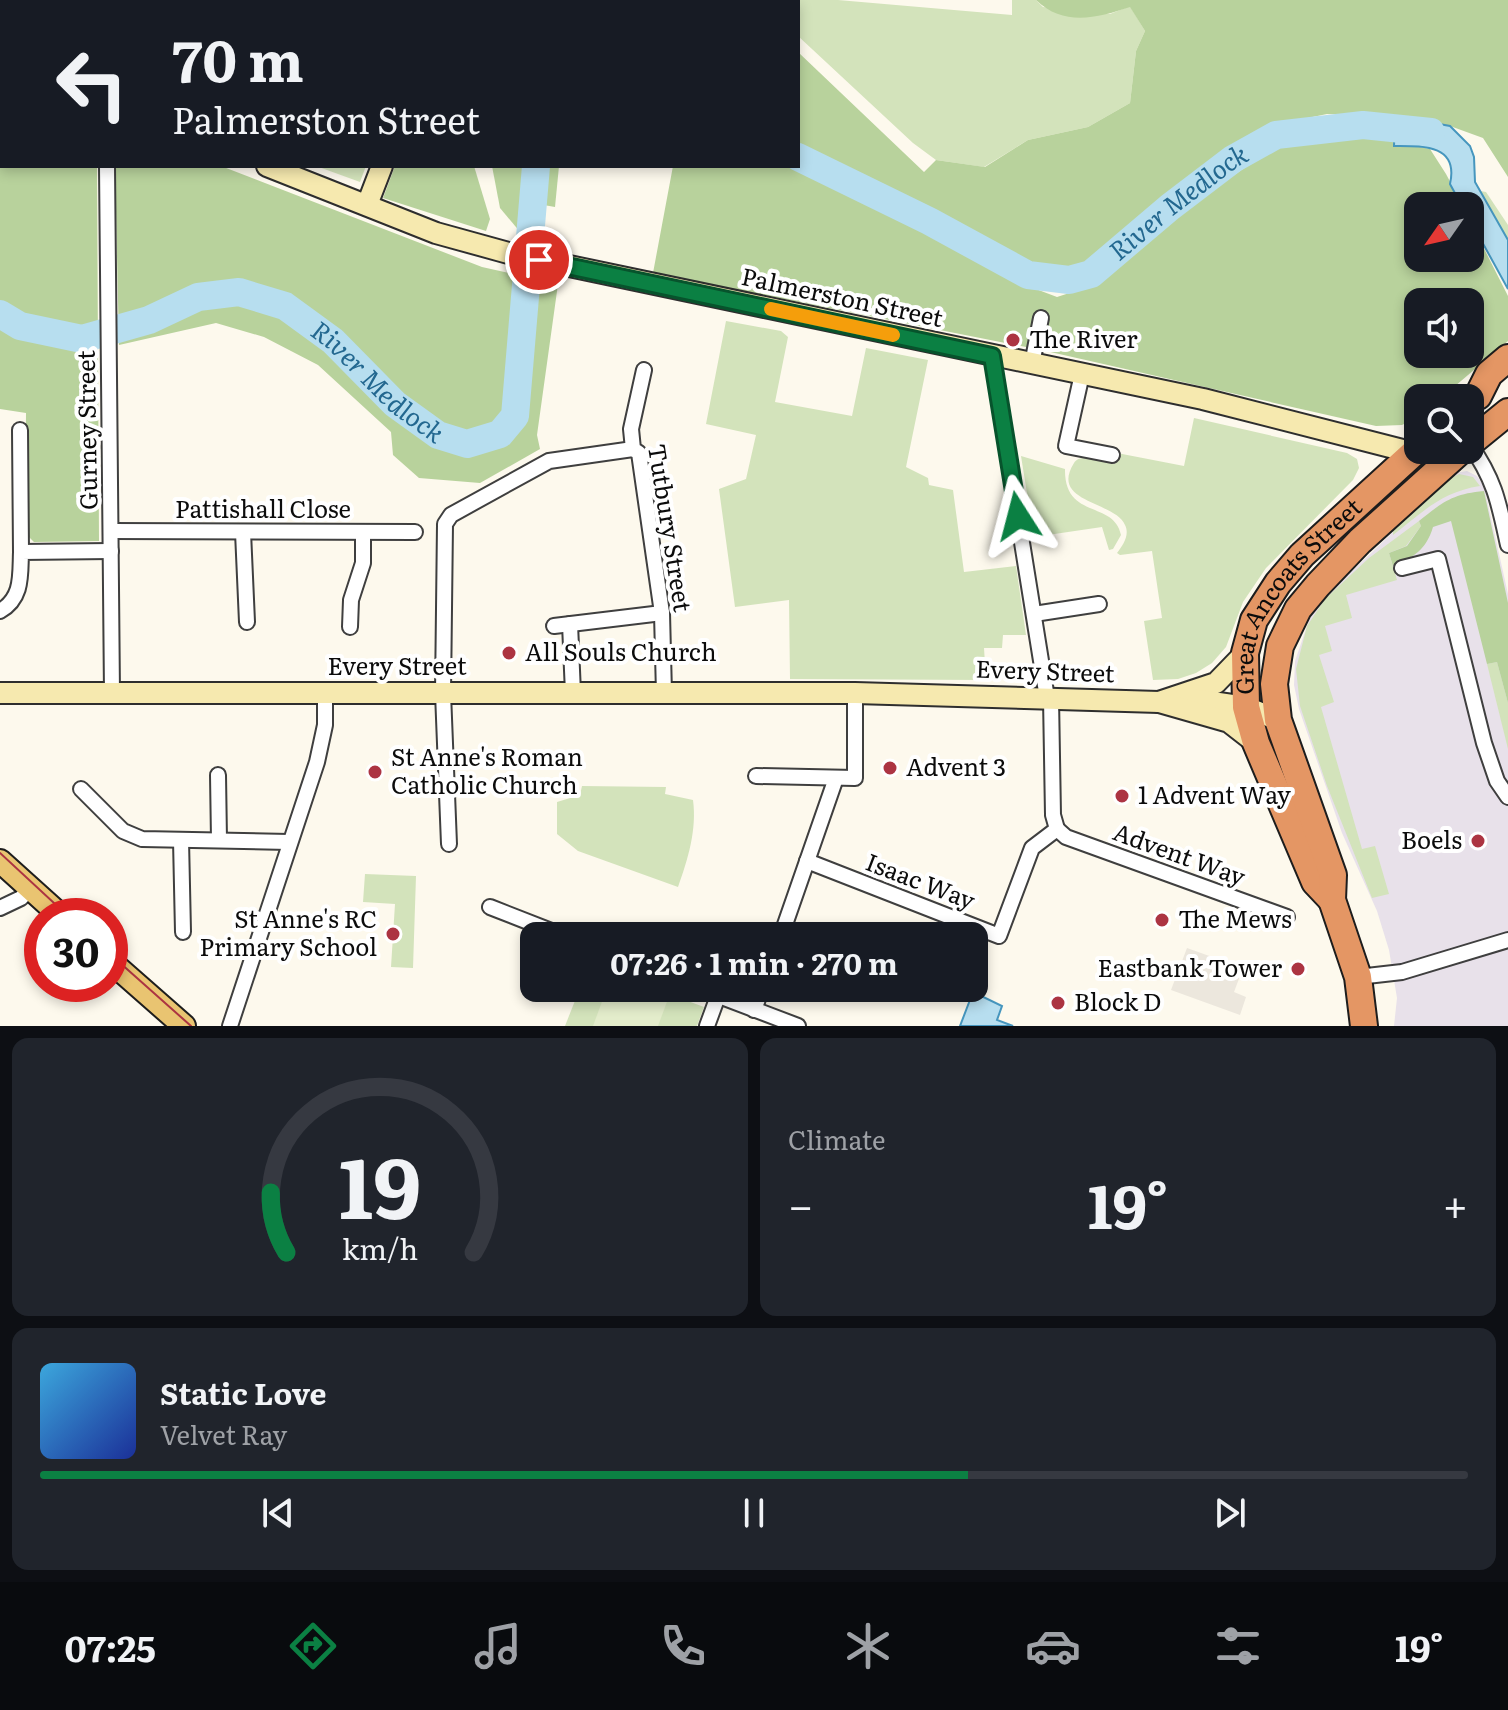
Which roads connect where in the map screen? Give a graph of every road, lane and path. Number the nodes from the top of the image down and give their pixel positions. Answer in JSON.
{"nodes":[{"id":1,"x":107,"y":168,"type":"edge"},
{"id":2,"x":272,"y":168,"type":"edge"},
{"id":3,"x":381,"y":168,"type":"edge"},
{"id":4,"x":367,"y":205,"type":"junction"},
{"id":5,"x":1041,"y":318,"type":"dead end"},
{"id":6,"x":992,"y":356,"type":"junction"},
{"id":7,"x":1508,"y":358,"type":"edge"},
{"id":8,"x":1032,"y":364,"type":"junction"},
{"id":9,"x":644,"y":370,"type":"dead end"},
{"id":10,"x":1082,"y":374,"type":"junction"},
{"id":11,"x":1508,"y":380,"type":"edge"},
{"id":12,"x":1483,"y":384,"type":"edge"},
{"id":13,"x":1484,"y":394,"type":"edge"},
{"id":14,"x":1508,"y":412,"type":"edge"},
{"id":15,"x":20,"y":430,"type":"dead end"},
{"id":16,"x":1484,"y":432,"type":"edge"},
{"id":17,"x":1404,"y":448,"type":"edge"},
{"id":18,"x":633,"y":449,"type":"junction"},
{"id":19,"x":1112,"y":455,"type":"dead end"},
{"id":20,"x":1404,"y":462,"type":"edge"},
{"id":21,"x":1445,"y":464,"type":"edge"},
{"id":22,"x":1484,"y":464,"type":"edge"},
{"id":23,"x":111,"y":531,"type":"junction"},
{"id":24,"x":243,"y":532,"type":"junction"},
{"id":25,"x":363,"y":532,"type":"junction"},
{"id":26,"x":415,"y":532,"type":"dead end"},
{"id":27,"x":1508,"y":545,"type":"edge"},
{"id":28,"x":111,"y":551,"type":"junction"},
{"id":29,"x":21,"y":552,"type":"junction"},
{"id":30,"x":1402,"y":568,"type":"dead end"},
{"id":31,"x":1099,"y":604,"type":"dead end"},
{"id":32,"x":0,"y":611,"type":"edge"},
{"id":33,"x":662,"y":613,"type":"junction"},
{"id":34,"x":1034,"y":614,"type":"junction"},
{"id":35,"x":247,"y":622,"type":"dead end"},
{"id":36,"x":570,"y":624,"type":"junction"},
{"id":37,"x":554,"y":626,"type":"dead end"},
{"id":38,"x":350,"y":627,"type":"dead end"},
{"id":39,"x":1245,"y":653,"type":"junction"},
{"id":40,"x":1274,"y":684,"type":"junction"},
{"id":41,"x":0,"y":693,"type":"edge"},
{"id":42,"x":112,"y":693,"type":"junction"},
{"id":43,"x":325,"y":693,"type":"junction"},
{"id":44,"x":443,"y":693,"type":"junction"},
{"id":45,"x":573,"y":693,"type":"junction"},
{"id":46,"x":855,"y":693,"type":"junction"},
{"id":47,"x":664,"y":694,"type":"junction"},
{"id":48,"x":1049,"y":698,"type":"junction"},
{"id":49,"x":1168,"y":700,"type":"junction"},
{"id":50,"x":1238,"y":715,"type":"junction"},
{"id":51,"x":1278,"y":720,"type":"junction"},
{"id":52,"x":218,"y":775,"type":"dead end"},
{"id":53,"x":756,"y":776,"type":"dead end"},
{"id":54,"x":836,"y":778,"type":"junction"},
{"id":55,"x":81,"y":789,"type":"dead end"},
{"id":56,"x":1508,"y":797,"type":"edge"},
{"id":57,"x":1057,"y":829,"type":"junction"},
{"id":58,"x":181,"y":840,"type":"junction"},
{"id":59,"x":219,"y":840,"type":"junction"},
{"id":60,"x":289,"y":842,"type":"junction"},
{"id":61,"x":449,"y":844,"type":"dead end"},
{"id":62,"x":0,"y":861,"type":"edge"},
{"id":63,"x":807,"y":861,"type":"junction"},
{"id":64,"x":31,"y":888,"type":"junction"},
{"id":65,"x":42,"y":898,"type":"edge"},
{"id":66,"x":1332,"y":900,"type":"junction"},
{"id":67,"x":490,"y":907,"type":"dead end"},
{"id":68,"x":0,"y":908,"type":"edge"},
{"id":69,"x":1287,"y":917,"type":"dead end"},
{"id":70,"x":528,"y":922,"type":"edge"},
{"id":71,"x":786,"y":922,"type":"edge"},
{"id":72,"x":183,"y":932,"type":"dead end"},
{"id":73,"x":1508,"y":940,"type":"edge"},
{"id":74,"x":128,"y":977,"type":"edge"},
{"id":75,"x":1358,"y":977,"type":"junction"},
{"id":76,"x":716,"y":1002,"type":"edge"},
{"id":77,"x":733,"y":1002,"type":"edge"},
{"id":78,"x":757,"y":1002,"type":"edge"},
{"id":79,"x":754,"y":1010,"type":"junction"},
{"id":80,"x":184,"y":1026,"type":"edge"},
{"id":81,"x":230,"y":1026,"type":"edge"},
{"id":82,"x":707,"y":1026,"type":"edge"},
{"id":83,"x":798,"y":1026,"type":"edge"},
{"id":84,"x":1364,"y":1026,"type":"edge"}],
"edges":[{"from":1,"to":23,"type":"street","name":"Gurney Street"},
{"from":2,"to":4,"type":"street","name":"Palmerston Street"},
{"from":3,"to":4,"type":"street"},
{"from":4,"to":6,"type":"street","name":"Palmerston Street"},
{"from":5,"to":8,"type":"street"},
{"from":6,"to":8,"type":"street","name":"Palmerston Street"},
{"from":6,"to":34,"type":"street"},
{"from":7,"to":12,"type":"highway"},
{"from":8,"to":10,"type":"street","name":"Palmerston Street"},
{"from":9,"to":18,"type":"street","name":"Tutbury Street"},
{"from":10,"to":17,"type":"street","name":"Palmerston Street"},
{"from":10,"to":19,"type":"street"},
{"from":11,"to":13,"type":"highway"},
{"from":14,"to":16,"type":"highway"},
{"from":15,"to":29,"type":"street"},
{"from":18,"to":33,"type":"street","name":"Tutbury Street"},
{"from":18,"to":44,"type":"street"},
{"from":20,"to":39,"type":"highway","name":"Great Ancoats Street"},
{"from":21,"to":40,"type":"highway","name":"Great Ancoats Street"},
{"from":22,"to":27,"type":"street"},
{"from":23,"to":24,"type":"street","name":"Pattishall Close"},
{"from":23,"to":28,"type":"street","name":"Gurney Street"},
{"from":24,"to":25,"type":"street","name":"Pattishall Close"},
{"from":24,"to":35,"type":"street"},
{"from":25,"to":26,"type":"street","name":"Pattishall Close"},
{"from":25,"to":38,"type":"street"},
{"from":28,"to":29,"type":"street"},
{"from":28,"to":42,"type":"street","name":"Gurney Street"},
{"from":29,"to":32,"type":"street"},
{"from":30,"to":56,"type":"street"},
{"from":31,"to":34,"type":"street"},
{"from":33,"to":36,"type":"street"},
{"from":33,"to":47,"type":"street","name":"Tutbury Street"},
{"from":34,"to":48,"type":"street"},
{"from":36,"to":37,"type":"street"},
{"from":36,"to":45,"type":"street"},
{"from":39,"to":49,"type":"street"},
{"from":39,"to":50,"type":"highway","name":"Great Ancoats Street"},
{"from":40,"to":50,"type":"highway"},
{"from":40,"to":51,"type":"highway","name":"Great Ancoats Street"},
{"from":41,"to":42,"type":"street","name":"Every Street"},
{"from":42,"to":43,"type":"street","name":"Every Street"},
{"from":43,"to":44,"type":"street","name":"Every Street"},
{"from":43,"to":60,"type":"street"},
{"from":44,"to":45,"type":"street","name":"Every Street"},
{"from":44,"to":61,"type":"street"},
{"from":45,"to":47,"type":"street","name":"Every Street"},
{"from":46,"to":47,"type":"street","name":"Every Street"},
{"from":46,"to":48,"type":"street","name":"Every Street"},
{"from":46,"to":54,"type":"street"},
{"from":48,"to":49,"type":"street","name":"Every Street"},
{"from":48,"to":57,"type":"street"},
{"from":49,"to":50,"type":"street","name":"Every Street"},
{"from":50,"to":51,"type":"street","name":"Every Street"},
{"from":50,"to":66,"type":"highway","name":"Great Ancoats Street"},
{"from":51,"to":66,"type":"highway","name":"Great Ancoats Street"},
{"from":52,"to":59,"type":"street"},
{"from":53,"to":54,"type":"street"},
{"from":54,"to":63,"type":"street"},
{"from":55,"to":58,"type":"street"},
{"from":57,"to":63,"type":"street","name":"Isaac Way"},
{"from":57,"to":69,"type":"street","name":"Advent Way"},
{"from":58,"to":59,"type":"street"},
{"from":58,"to":72,"type":"street"},
{"from":59,"to":60,"type":"street"},
{"from":60,"to":81,"type":"street"},
{"from":62,"to":64,"type":"main road"},
{"from":63,"to":71,"type":"street"},
{"from":64,"to":65,"type":"main road"},
{"from":64,"to":68,"type":"street"},
{"from":66,"to":75,"type":"highway","name":"Great Ancoats Street"},
{"from":67,"to":70,"type":"street"},
{"from":73,"to":75,"type":"street"},
{"from":74,"to":80,"type":"main road"},
{"from":75,"to":84,"type":"highway","name":"Great Ancoats Street"},
{"from":76,"to":82,"type":"street"},
{"from":77,"to":79,"type":"street"},
{"from":78,"to":79,"type":"street"},
{"from":79,"to":83,"type":"street"}]}
